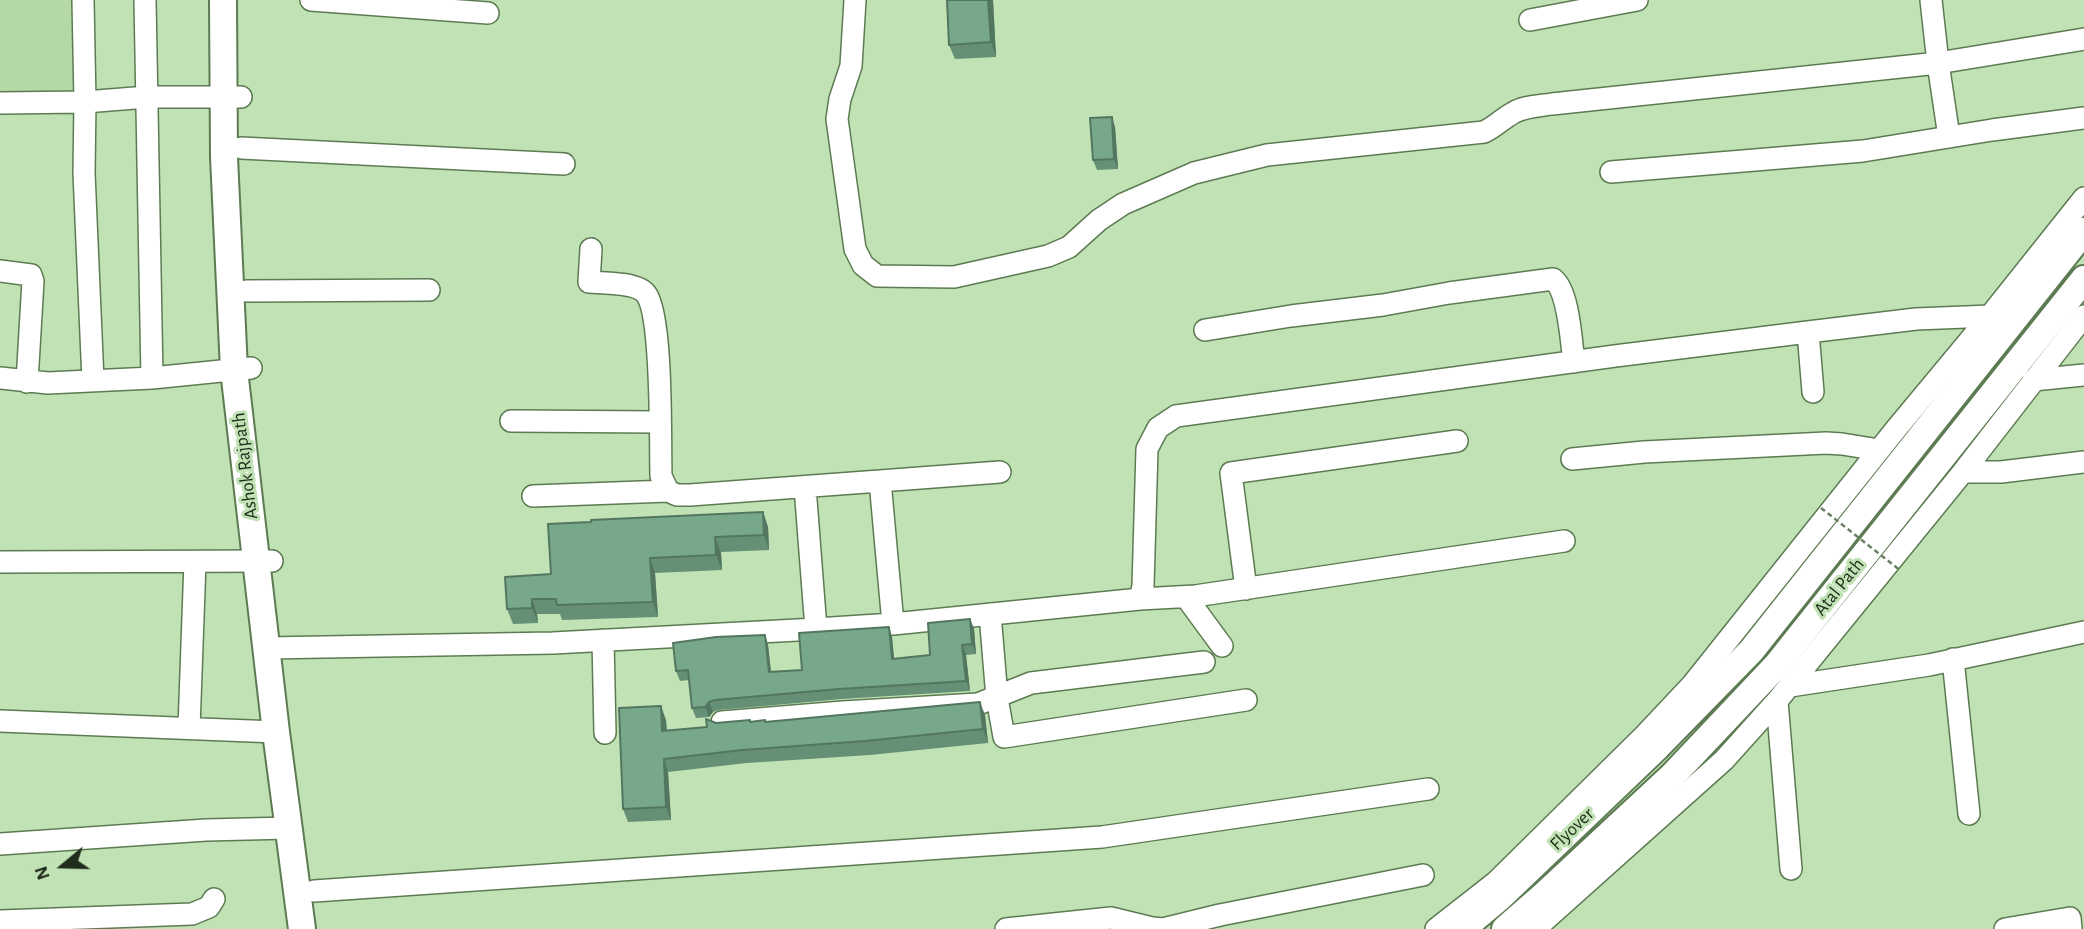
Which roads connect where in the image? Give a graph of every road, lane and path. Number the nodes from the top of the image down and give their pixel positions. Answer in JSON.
{"nodes":[{"id":1,"x":83,"y":0,"type":"edge"},
{"id":2,"x":145,"y":0,"type":"edge"},
{"id":3,"x":223,"y":0,"type":"edge"},
{"id":4,"x":240,"y":0,"type":"edge"},
{"id":5,"x":312,"y":0,"type":"edge"},
{"id":6,"x":855,"y":0,"type":"edge"},
{"id":7,"x":1637,"y":0,"type":"edge"},
{"id":8,"x":1931,"y":0,"type":"edge"},
{"id":9,"x":488,"y":13,"type":"dead end"},
{"id":10,"x":1530,"y":20,"type":"dead end"},
{"id":11,"x":2084,"y":39,"type":"edge"},
{"id":12,"x":1938,"y":62,"type":"junction"},
{"id":13,"x":146,"y":97,"type":"junction"},
{"id":14,"x":232,"y":97,"type":"junction"},
{"id":15,"x":85,"y":102,"type":"junction"},
{"id":16,"x":0,"y":103,"type":"edge"},
{"id":17,"x":2084,"y":118,"type":"edge"},
{"id":18,"x":1949,"y":137,"type":"junction"},
{"id":19,"x":242,"y":148,"type":"junction"},
{"id":20,"x":564,"y":163,"type":"dead end"},
{"id":21,"x":1611,"y":172,"type":"dead end"},
{"id":22,"x":2084,"y":198,"type":"edge"},
{"id":23,"x":2084,"y":231,"type":"edge"},
{"id":24,"x":591,"y":249,"type":"dead end"},
{"id":25,"x":0,"y":271,"type":"edge"},
{"id":26,"x":2084,"y":279,"type":"edge"},
{"id":27,"x":429,"y":290,"type":"dead end"},
{"id":28,"x":246,"y":291,"type":"junction"},
{"id":29,"x":1990,"y":316,"type":"junction"},
{"id":30,"x":2084,"y":316,"type":"edge"},
{"id":31,"x":1205,"y":330,"type":"dead end"},
{"id":32,"x":1808,"y":331,"type":"junction"},
{"id":33,"x":1574,"y":362,"type":"junction"},
{"id":34,"x":242,"y":369,"type":"junction"},
{"id":35,"x":2084,"y":375,"type":"edge"},
{"id":36,"x":0,"y":378,"type":"edge"},
{"id":37,"x":152,"y":378,"type":"junction"},
{"id":38,"x":2033,"y":380,"type":"junction"},
{"id":39,"x":93,"y":381,"type":"junction"},
{"id":40,"x":27,"y":382,"type":"junction"},
{"id":41,"x":1813,"y":392,"type":"dead end"},
{"id":42,"x":511,"y":421,"type":"dead end"},
{"id":43,"x":659,"y":422,"type":"junction"},
{"id":44,"x":1457,"y":441,"type":"dead end"},
{"id":45,"x":1879,"y":450,"type":"junction"},
{"id":46,"x":1572,"y":459,"type":"dead end"},
{"id":47,"x":2084,"y":462,"type":"edge"},
{"id":48,"x":1000,"y":472,"type":"dead end"},
{"id":49,"x":1963,"y":472,"type":"junction"},
{"id":50,"x":880,"y":481,"type":"junction"},
{"id":51,"x":805,"y":487,"type":"junction"},
{"id":52,"x":667,"y":491,"type":"junction"},
{"id":53,"x":533,"y":496,"type":"dead end"},
{"id":54,"x":1821,"y":508,"type":"dead end"},
{"id":55,"x":1564,"y":541,"type":"dead end"},
{"id":56,"x":265,"y":561,"type":"junction"},
{"id":57,"x":0,"y":562,"type":"edge"},
{"id":58,"x":195,"y":562,"type":"junction"},
{"id":59,"x":1901,"y":571,"type":"dead end"},
{"id":60,"x":1246,"y":589,"type":"junction"},
{"id":61,"x":1186,"y":597,"type":"junction"},
{"id":62,"x":1140,"y":599,"type":"junction"},
{"id":63,"x":990,"y":614,"type":"junction"},
{"id":64,"x":893,"y":624,"type":"junction"},
{"id":65,"x":816,"y":629,"type":"junction"},
{"id":66,"x":2084,"y":632,"type":"edge"},
{"id":67,"x":603,"y":640,"type":"junction"},
{"id":68,"x":1222,"y":646,"type":"dead end"},
{"id":69,"x":275,"y":648,"type":"junction"},
{"id":70,"x":1953,"y":659,"type":"junction"},
{"id":71,"x":1204,"y":662,"type":"dead end"},
{"id":72,"x":1783,"y":694,"type":"junction"},
{"id":73,"x":998,"y":698,"type":"junction"},
{"id":74,"x":1246,"y":700,"type":"dead end"},
{"id":75,"x":1671,"y":720,"type":"junction"},
{"id":76,"x":0,"y":721,"type":"edge"},
{"id":77,"x":720,"y":723,"type":"edge"},
{"id":78,"x":189,"y":728,"type":"junction"},
{"id":79,"x":276,"y":732,"type":"junction"},
{"id":80,"x":604,"y":733,"type":"dead end"},
{"id":81,"x":1428,"y":789,"type":"dead end"},
{"id":82,"x":1969,"y":814,"type":"dead end"},
{"id":83,"x":289,"y":828,"type":"junction"},
{"id":84,"x":0,"y":844,"type":"edge"},
{"id":85,"x":1791,"y":869,"type":"dead end"},
{"id":86,"x":1423,"y":875,"type":"dead end"},
{"id":87,"x":1576,"y":880,"type":"junction"},
{"id":88,"x":314,"y":891,"type":"junction"},
{"id":89,"x":214,"y":899,"type":"dead end"},
{"id":90,"x":0,"y":921,"type":"edge"},
{"id":91,"x":302,"y":929,"type":"edge"},
{"id":92,"x":319,"y":929,"type":"edge"},
{"id":93,"x":1006,"y":929,"type":"edge"},
{"id":94,"x":1436,"y":929,"type":"edge"},
{"id":95,"x":1462,"y":929,"type":"edge"},
{"id":96,"x":1505,"y":929,"type":"edge"},
{"id":97,"x":1535,"y":929,"type":"edge"},
{"id":98,"x":2005,"y":929,"type":"edge"},
{"id":99,"x":2071,"y":929,"type":"edge"}],
"edges":[{"from":1,"to":15,"type":"street"},
{"from":2,"to":13,"type":"street"},
{"from":3,"to":14,"type":"main road","name":"Ashok Rajpath"},
{"from":4,"to":14,"type":"main road","name":"Ashok Rajpath"},
{"from":5,"to":9,"type":"street"},
{"from":6,"to":12,"type":"street"},
{"from":7,"to":10,"type":"street"},
{"from":8,"to":12,"type":"street"},
{"from":11,"to":12,"type":"street"},
{"from":12,"to":18,"type":"street"},
{"from":13,"to":14,"type":"street"},
{"from":13,"to":15,"type":"street"},
{"from":13,"to":37,"type":"street"},
{"from":14,"to":19,"type":"main road","name":"Ashok Rajpath"},
{"from":14,"to":34,"type":"main road","name":"Ashok Rajpath"},
{"from":15,"to":16,"type":"street"},
{"from":15,"to":39,"type":"street"},
{"from":17,"to":18,"type":"street"},
{"from":18,"to":21,"type":"street"},
{"from":19,"to":20,"type":"street"},
{"from":19,"to":28,"type":"main road","name":"Ashok Rajpath"},
{"from":22,"to":29,"type":"street"},
{"from":23,"to":75,"type":"main road","name":"Flyover"},
{"from":24,"to":43,"type":"street"},
{"from":25,"to":40,"type":"street"},
{"from":26,"to":87,"type":"main road","name":"Atal Path"},
{"from":27,"to":28,"type":"street"},
{"from":28,"to":34,"type":"main road","name":"Ashok Rajpath"},
{"from":29,"to":32,"type":"street"},
{"from":29,"to":45,"type":"street"},
{"from":30,"to":38,"type":"street"},
{"from":31,"to":33,"type":"street"},
{"from":32,"to":33,"type":"street"},
{"from":32,"to":41,"type":"street"},
{"from":33,"to":62,"type":"street"},
{"from":34,"to":37,"type":"street"},
{"from":34,"to":56,"type":"main road","name":"Ashok Rajpath"},
{"from":35,"to":38,"type":"street"},
{"from":36,"to":40,"type":"street"},
{"from":37,"to":39,"type":"street"},
{"from":38,"to":49,"type":"street"},
{"from":39,"to":40,"type":"street"},
{"from":42,"to":43,"type":"street"},
{"from":43,"to":52,"type":"street"},
{"from":44,"to":60,"type":"street"},
{"from":45,"to":46,"type":"street"},
{"from":45,"to":75,"type":"street"},
{"from":47,"to":49,"type":"street"},
{"from":48,"to":50,"type":"street"},
{"from":49,"to":72,"type":"street"},
{"from":50,"to":51,"type":"street"},
{"from":50,"to":64,"type":"street"},
{"from":51,"to":52,"type":"street"},
{"from":51,"to":65,"type":"street"},
{"from":52,"to":53,"type":"street"},
{"from":54,"to":59,"type":"path","bridge":true},
{"from":55,"to":60,"type":"street"},
{"from":56,"to":58,"type":"street"},
{"from":56,"to":69,"type":"main road","name":"Ashok Rajpath"},
{"from":57,"to":58,"type":"street"},
{"from":58,"to":78,"type":"street"},
{"from":60,"to":61,"type":"street"},
{"from":61,"to":62,"type":"street"},
{"from":61,"to":68,"type":"street"},
{"from":62,"to":63,"type":"street"},
{"from":63,"to":64,"type":"street"},
{"from":63,"to":73,"type":"street"},
{"from":64,"to":65,"type":"street"},
{"from":65,"to":67,"type":"street"},
{"from":66,"to":70,"type":"street"},
{"from":67,"to":69,"type":"street"},
{"from":67,"to":80,"type":"street"},
{"from":69,"to":79,"type":"main road","name":"Ashok Rajpath"},
{"from":69,"to":88,"type":"main road","name":"Ashok Rajpath"},
{"from":70,"to":72,"type":"street"},
{"from":70,"to":82,"type":"street"},
{"from":71,"to":73,"type":"street"},
{"from":72,"to":85,"type":"street"},
{"from":72,"to":87,"type":"street"},
{"from":73,"to":74,"type":"street"},
{"from":73,"to":77,"type":"street"},
{"from":75,"to":94,"type":"street"},
{"from":75,"to":95,"type":"main road","name":"Flyover"},
{"from":76,"to":78,"type":"street"},
{"from":78,"to":79,"type":"street"},
{"from":79,"to":83,"type":"main road","name":"Ashok Rajpath"},
{"from":81,"to":88,"type":"street"},
{"from":83,"to":84,"type":"street"},
{"from":83,"to":91,"type":"main road","name":"Ashok Rajpath"},
{"from":86,"to":93,"type":"street"},
{"from":87,"to":96,"type":"main road","name":"Flyover"},
{"from":87,"to":97,"type":"street"},
{"from":88,"to":92,"type":"main road","name":"Ashok Rajpath"},
{"from":89,"to":90,"type":"street"},
{"from":98,"to":99,"type":"street"}]}
